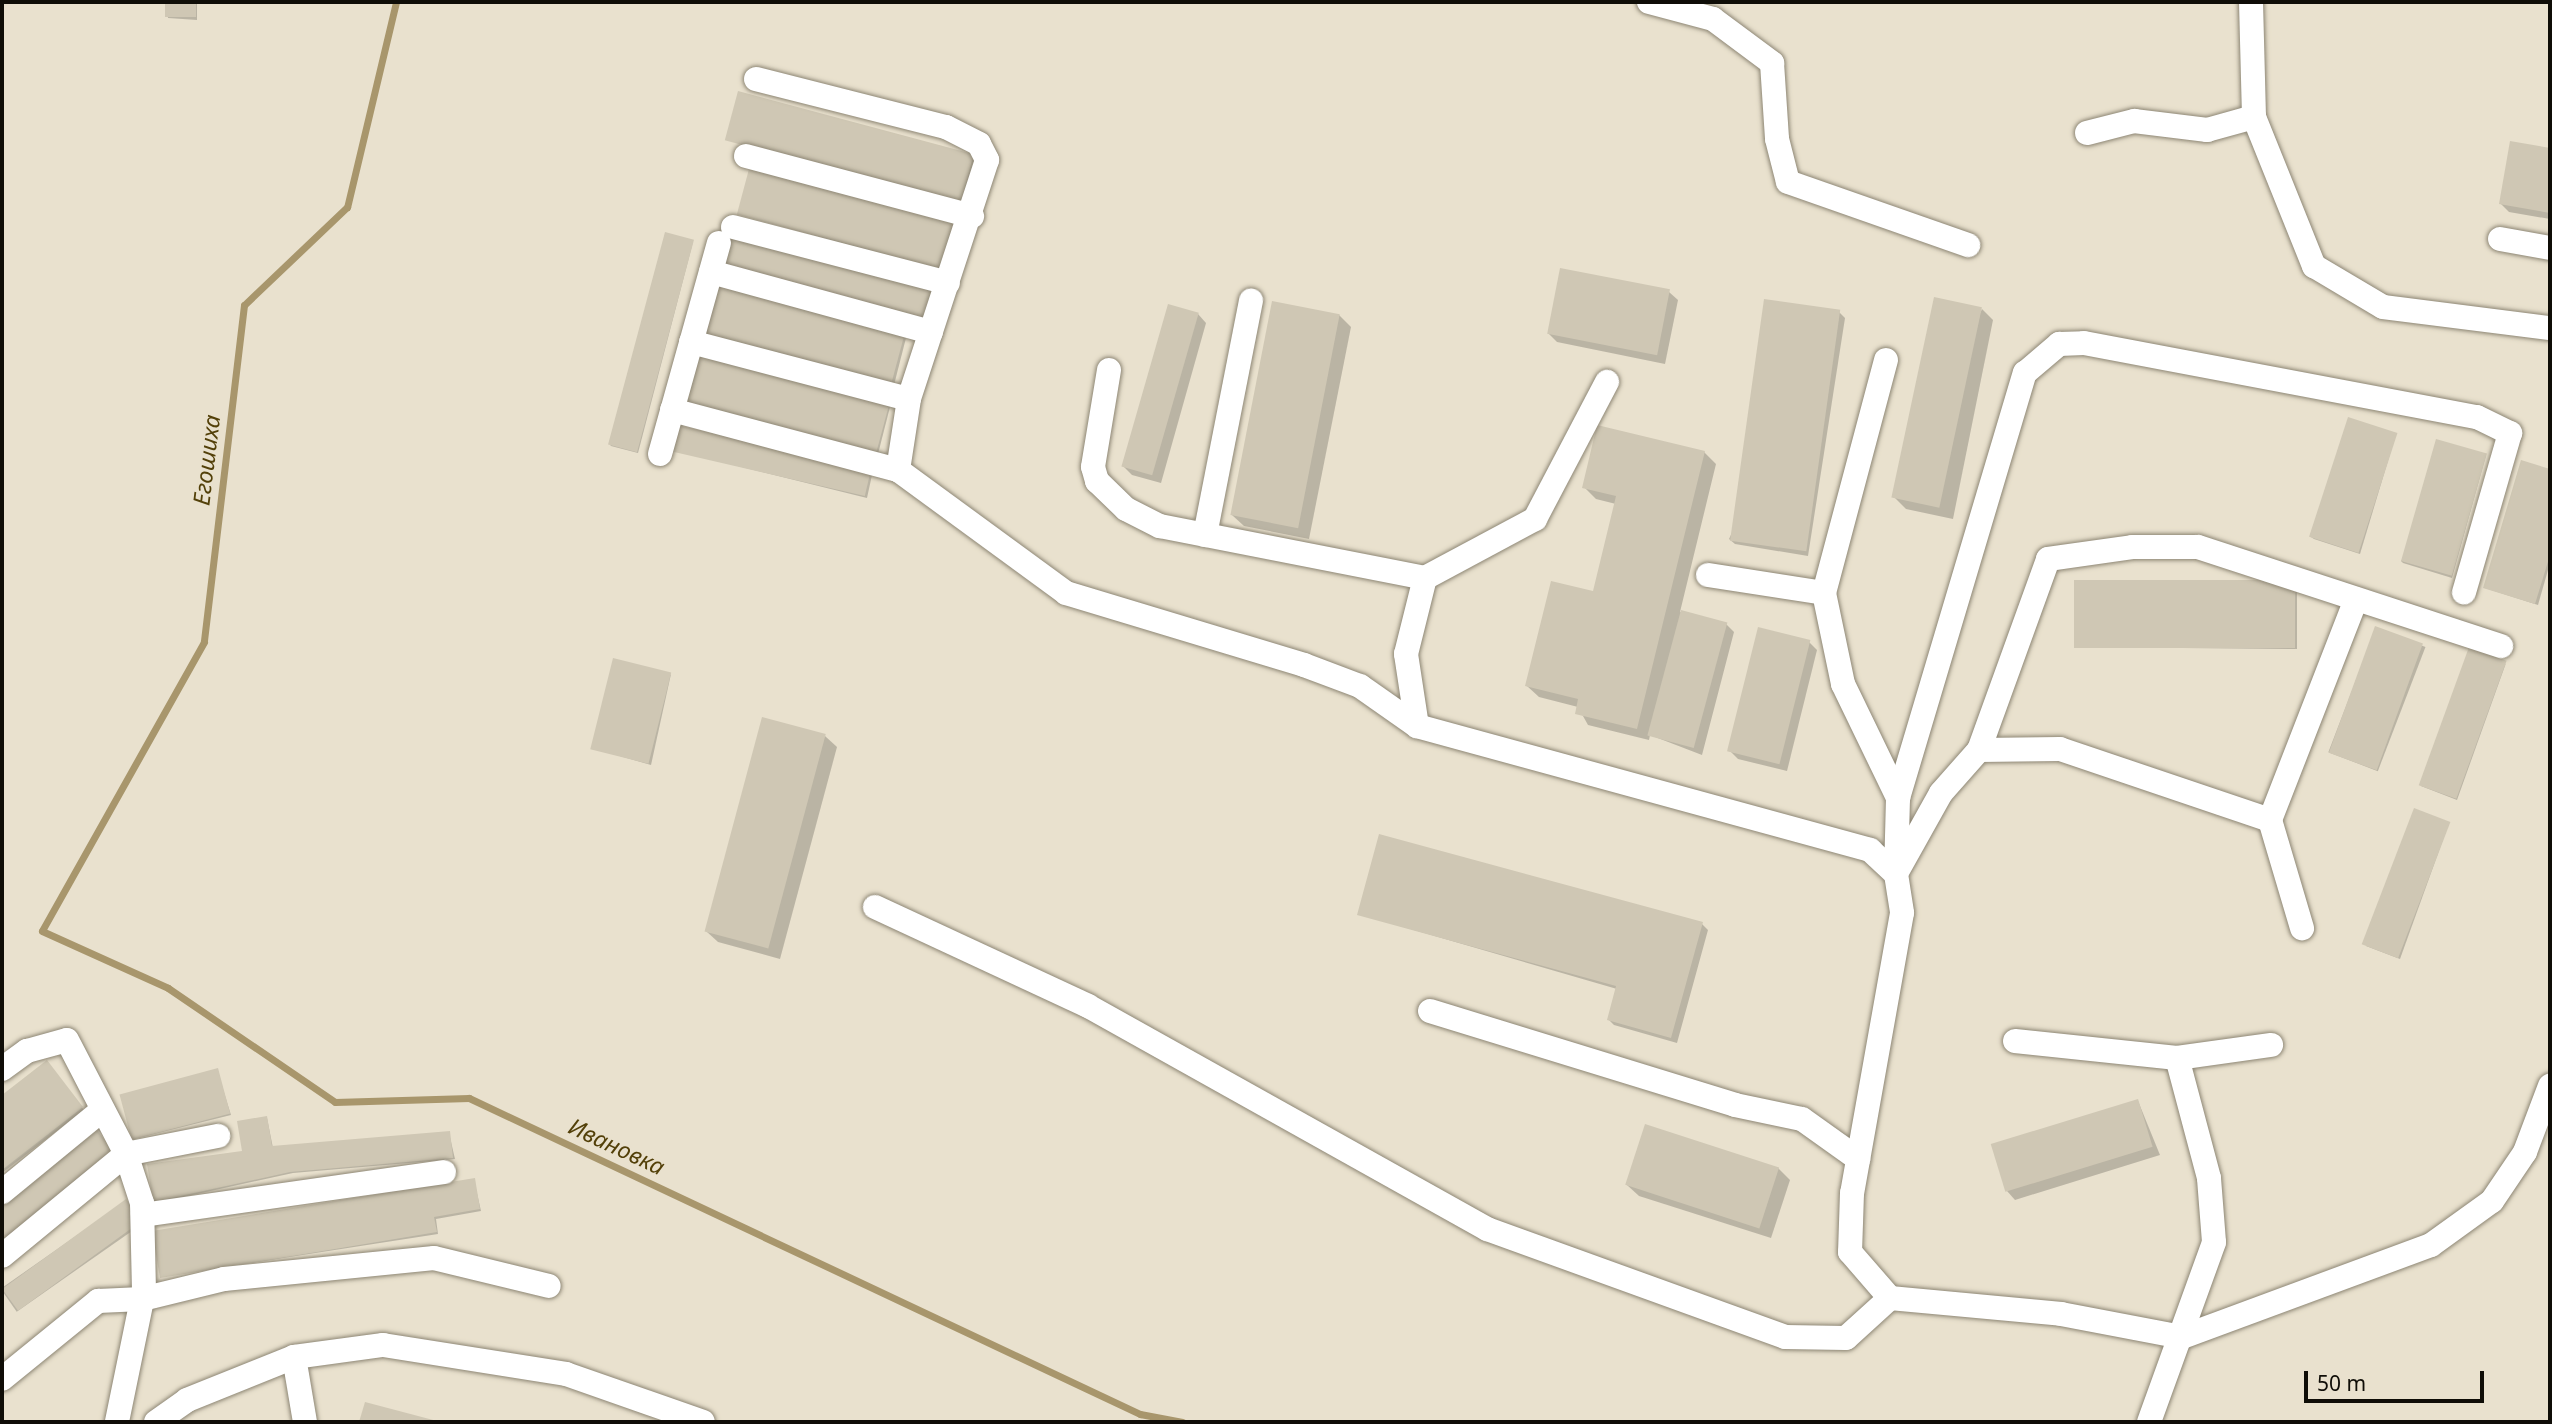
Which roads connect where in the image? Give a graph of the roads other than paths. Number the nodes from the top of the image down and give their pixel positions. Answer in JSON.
{"nodes":[{"id":1,"x":1649,"y":2,"type":"edge"},
{"id":2,"x":2250,"y":2,"type":"edge"},
{"id":3,"x":756,"y":79,"type":"dead end"},
{"id":4,"x":2254,"y":117,"type":"junction"},
{"id":5,"x":2087,"y":133,"type":"dead end"},
{"id":6,"x":746,"y":156,"type":"dead end"},
{"id":7,"x":972,"y":216,"type":"junction"},
{"id":8,"x":2500,"y":239,"type":"dead end"},
{"id":9,"x":1968,"y":245,"type":"dead end"},
{"id":10,"x":2550,"y":248,"type":"edge"},
{"id":11,"x":711,"y":272,"type":"junction"},
{"id":12,"x":948,"y":283,"type":"junction"},
{"id":13,"x":1251,"y":300,"type":"dead end"},
{"id":14,"x":2550,"y":328,"type":"edge"},
{"id":15,"x":930,"y":332,"type":"junction"},
{"id":16,"x":691,"y":342,"type":"junction"},
{"id":17,"x":1886,"y":360,"type":"dead end"},
{"id":18,"x":1109,"y":370,"type":"dead end"},
{"id":19,"x":1607,"y":382,"type":"dead end"},
{"id":20,"x":909,"y":399,"type":"junction"},
{"id":21,"x":672,"y":410,"type":"junction"},
{"id":22,"x":660,"y":454,"type":"dead end"},
{"id":23,"x":898,"y":470,"type":"junction"},
{"id":24,"x":1205,"y":535,"type":"junction"},
{"id":25,"x":1707,"y":575,"type":"dead end"},
{"id":26,"x":1425,"y":578,"type":"junction"},
{"id":27,"x":2464,"y":592,"type":"dead end"},
{"id":28,"x":1824,"y":593,"type":"junction"},
{"id":29,"x":2356,"y":599,"type":"junction"},
{"id":30,"x":2501,"y":646,"type":"dead end"},
{"id":31,"x":1416,"y":726,"type":"junction"},
{"id":32,"x":1979,"y":750,"type":"junction"},
{"id":33,"x":1898,"y":798,"type":"junction"},
{"id":34,"x":2270,"y":820,"type":"junction"},
{"id":35,"x":1896,"y":874,"type":"junction"},
{"id":36,"x":875,"y":907,"type":"dead end"},
{"id":37,"x":2302,"y":928,"type":"dead end"},
{"id":38,"x":1430,"y":1011,"type":"dead end"},
{"id":39,"x":2015,"y":1041,"type":"dead end"},
{"id":40,"x":2272,"y":1045,"type":"dead end"},
{"id":41,"x":2177,"y":1058,"type":"junction"},
{"id":42,"x":2,"y":1069,"type":"edge"},
{"id":43,"x":2550,"y":1086,"type":"edge"},
{"id":44,"x":102,"y":1111,"type":"junction"},
{"id":45,"x":218,"y":1136,"type":"dead end"},
{"id":46,"x":126,"y":1154,"type":"junction"},
{"id":47,"x":1858,"y":1159,"type":"junction"},
{"id":48,"x":444,"y":1172,"type":"dead end"},
{"id":49,"x":2,"y":1192,"type":"edge"},
{"id":50,"x":142,"y":1215,"type":"junction"},
{"id":51,"x":2,"y":1256,"type":"edge"},
{"id":52,"x":549,"y":1286,"type":"dead end"},
{"id":53,"x":1890,"y":1298,"type":"junction"},
{"id":54,"x":142,"y":1299,"type":"junction"},
{"id":55,"x":2182,"y":1337,"type":"junction"},
{"id":56,"x":294,"y":1357,"type":"junction"},
{"id":57,"x":2,"y":1379,"type":"edge"},
{"id":58,"x":117,"y":1422,"type":"edge"},
{"id":59,"x":156,"y":1422,"type":"edge"},
{"id":60,"x":305,"y":1422,"type":"edge"},
{"id":61,"x":703,"y":1422,"type":"edge"},
{"id":62,"x":2149,"y":1422,"type":"edge"}],
"edges":[{"from":1,"to":9,"type":"street"},
{"from":2,"to":4,"type":"street"},
{"from":3,"to":7,"type":"street"},
{"from":4,"to":5,"type":"street"},
{"from":4,"to":14,"type":"street"},
{"from":6,"to":7,"type":"street"},
{"from":7,"to":12,"type":"street"},
{"from":8,"to":10,"type":"street"},
{"from":11,"to":12,"type":"street"},
{"from":11,"to":15,"type":"street"},
{"from":11,"to":16,"type":"street"},
{"from":12,"to":15,"type":"street"},
{"from":13,"to":24,"type":"street"},
{"from":15,"to":20,"type":"street"},
{"from":16,"to":20,"type":"street"},
{"from":16,"to":21,"type":"street"},
{"from":17,"to":28,"type":"street"},
{"from":18,"to":24,"type":"street"},
{"from":19,"to":26,"type":"street"},
{"from":20,"to":23,"type":"street"},
{"from":21,"to":22,"type":"street"},
{"from":21,"to":23,"type":"street"},
{"from":23,"to":31,"type":"street"},
{"from":24,"to":26,"type":"street"},
{"from":25,"to":28,"type":"street"},
{"from":26,"to":31,"type":"street"},
{"from":27,"to":33,"type":"street"},
{"from":28,"to":33,"type":"street"},
{"from":29,"to":30,"type":"street"},
{"from":29,"to":32,"type":"street"},
{"from":29,"to":34,"type":"street"},
{"from":31,"to":35,"type":"street"},
{"from":32,"to":34,"type":"street"},
{"from":32,"to":35,"type":"street"},
{"from":33,"to":35,"type":"street"},
{"from":34,"to":37,"type":"street"},
{"from":35,"to":47,"type":"street"},
{"from":36,"to":53,"type":"street"},
{"from":38,"to":47,"type":"street"},
{"from":39,"to":41,"type":"street"},
{"from":40,"to":41,"type":"street"},
{"from":41,"to":55,"type":"street"},
{"from":42,"to":44,"type":"street"},
{"from":43,"to":55,"type":"street"},
{"from":44,"to":46,"type":"street"},
{"from":44,"to":49,"type":"street"},
{"from":45,"to":46,"type":"street"},
{"from":46,"to":50,"type":"street"},
{"from":46,"to":51,"type":"street"},
{"from":47,"to":53,"type":"street"},
{"from":48,"to":50,"type":"street"},
{"from":50,"to":54,"type":"street"},
{"from":52,"to":54,"type":"street"},
{"from":53,"to":55,"type":"street"},
{"from":54,"to":57,"type":"street"},
{"from":54,"to":58,"type":"street"},
{"from":55,"to":62,"type":"street"},
{"from":56,"to":59,"type":"street"},
{"from":56,"to":60,"type":"street"},
{"from":56,"to":61,"type":"street"}]}
